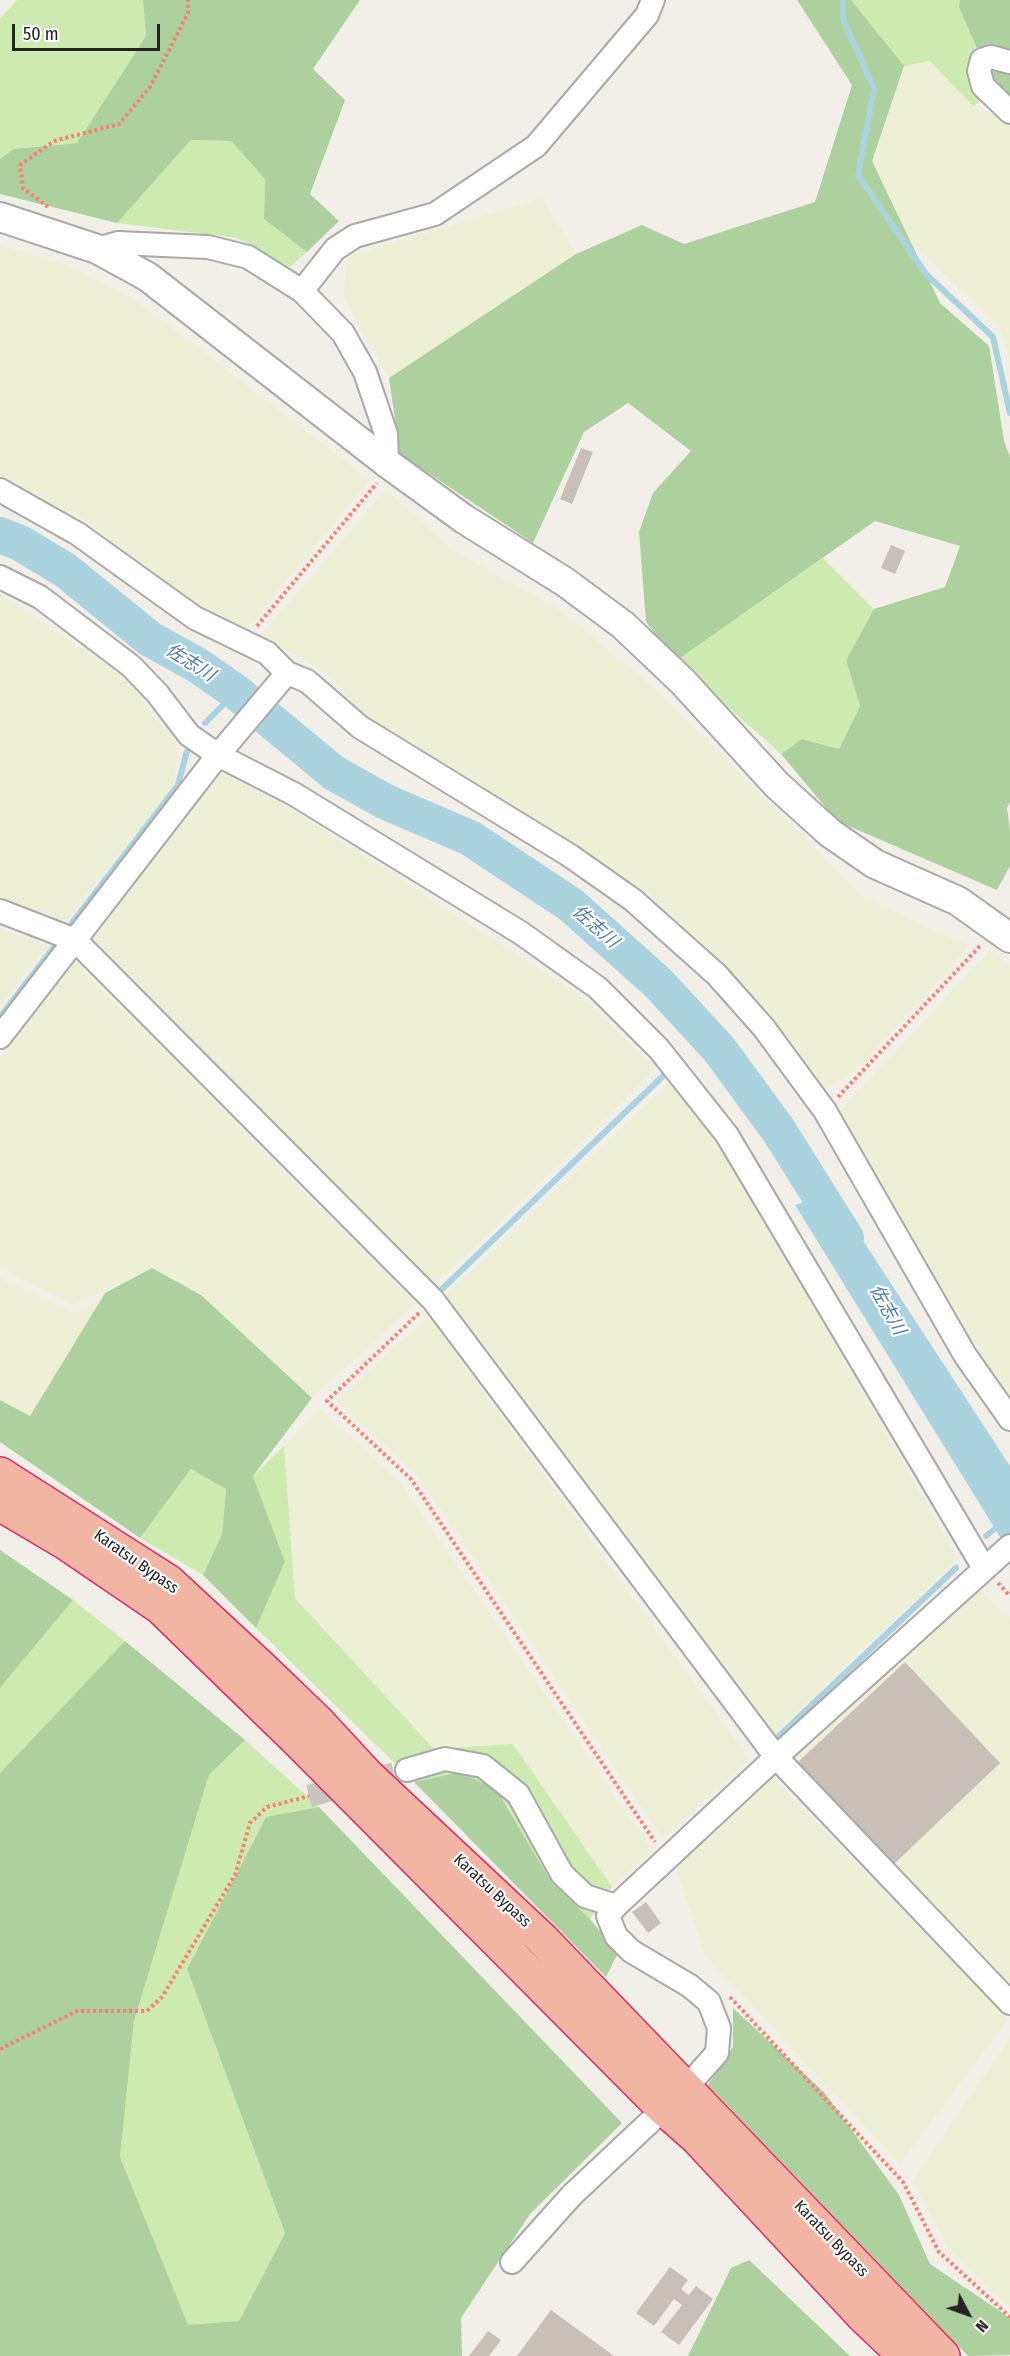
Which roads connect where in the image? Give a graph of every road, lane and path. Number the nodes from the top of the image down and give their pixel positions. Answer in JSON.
{"nodes":[{"id":1,"x":188,"y":0,"type":"edge"},
{"id":2,"x":653,"y":0,"type":"edge"},
{"id":3,"x":1010,"y":62,"type":"edge"},
{"id":4,"x":1010,"y":112,"type":"edge"},
{"id":5,"x":50,"y":208,"type":"dead end"},
{"id":6,"x":0,"y":218,"type":"edge"},
{"id":7,"x":97,"y":249,"type":"junction"},
{"id":8,"x":302,"y":291,"type":"junction"},
{"id":9,"x":387,"y":463,"type":"junction"},
{"id":10,"x":0,"y":490,"type":"edge"},
{"id":11,"x":0,"y":577,"type":"edge"},
{"id":12,"x":254,"y":630,"type":"dead end"},
{"id":13,"x":284,"y":675,"type":"junction"},
{"id":14,"x":223,"y":750,"type":"junction"},
{"id":15,"x":0,"y":911,"type":"edge"},
{"id":16,"x":1004,"y":933,"type":"edge"},
{"id":17,"x":75,"y":940,"type":"junction"},
{"id":18,"x":0,"y":1036,"type":"edge"},
{"id":19,"x":825,"y":1111,"type":"junction"},
{"id":20,"x":433,"y":1300,"type":"junction"},
{"id":21,"x":1010,"y":1419,"type":"edge"},
{"id":22,"x":0,"y":1474,"type":"edge"},
{"id":23,"x":0,"y":1504,"type":"edge"},
{"id":24,"x":1010,"y":1546,"type":"edge"},
{"id":25,"x":984,"y":1568,"type":"junction"},
{"id":26,"x":776,"y":1757,"type":"junction"},
{"id":27,"x":407,"y":1770,"type":"tunnel mouth"},
{"id":28,"x":309,"y":1796,"type":"tunnel mouth"},
{"id":29,"x":666,"y":1859,"type":"junction"},
{"id":30,"x":616,"y":1906,"type":"junction"},
{"id":31,"x":726,"y":1992,"type":"dead end"},
{"id":32,"x":1010,"y":2003,"type":"edge"},
{"id":33,"x":0,"y":2049,"type":"edge"},
{"id":34,"x":674,"y":2098,"type":"junction"},
{"id":35,"x":512,"y":2262,"type":"dead end"},
{"id":36,"x":1010,"y":2317,"type":"edge"},
{"id":37,"x":904,"y":2356,"type":"edge"},
{"id":38,"x":943,"y":2356,"type":"edge"}],
"edges":[{"from":1,"to":5,"type":"path"},
{"from":2,"to":8,"type":"street"},
{"from":3,"to":4,"type":"street"},
{"from":6,"to":7,"type":"street"},
{"from":7,"to":8,"type":"street"},
{"from":7,"to":9,"type":"street"},
{"from":8,"to":9,"type":"street"},
{"from":9,"to":12,"type":"path"},
{"from":9,"to":16,"type":"street"},
{"from":10,"to":13,"type":"street"},
{"from":11,"to":14,"type":"street"},
{"from":13,"to":14,"type":"street"},
{"from":13,"to":19,"type":"street"},
{"from":14,"to":17,"type":"street"},
{"from":14,"to":25,"type":"street"},
{"from":15,"to":17,"type":"street"},
{"from":16,"to":19,"type":"path"},
{"from":17,"to":18,"type":"street"},
{"from":17,"to":20,"type":"street"},
{"from":19,"to":21,"type":"street"},
{"from":20,"to":26,"type":"street"},
{"from":20,"to":29,"type":"path"},
{"from":22,"to":34,"type":"highway","name":"Karatsu Bypass"},
{"from":23,"to":34,"type":"highway","name":"Karatsu Bypass"},
{"from":24,"to":25,"type":"street"},
{"from":25,"to":26,"type":"street"},
{"from":26,"to":29,"type":"street"},
{"from":26,"to":32,"type":"street"},
{"from":27,"to":30,"type":"street"},
{"from":28,"to":33,"type":"path"},
{"from":29,"to":30,"type":"street"},
{"from":30,"to":34,"type":"street"},
{"from":31,"to":36,"type":"path"},
{"from":34,"to":35,"type":"street"},
{"from":34,"to":37,"type":"highway","name":"Karatsu Bypass"},
{"from":34,"to":38,"type":"highway","name":"Karatsu Bypass"}]}
